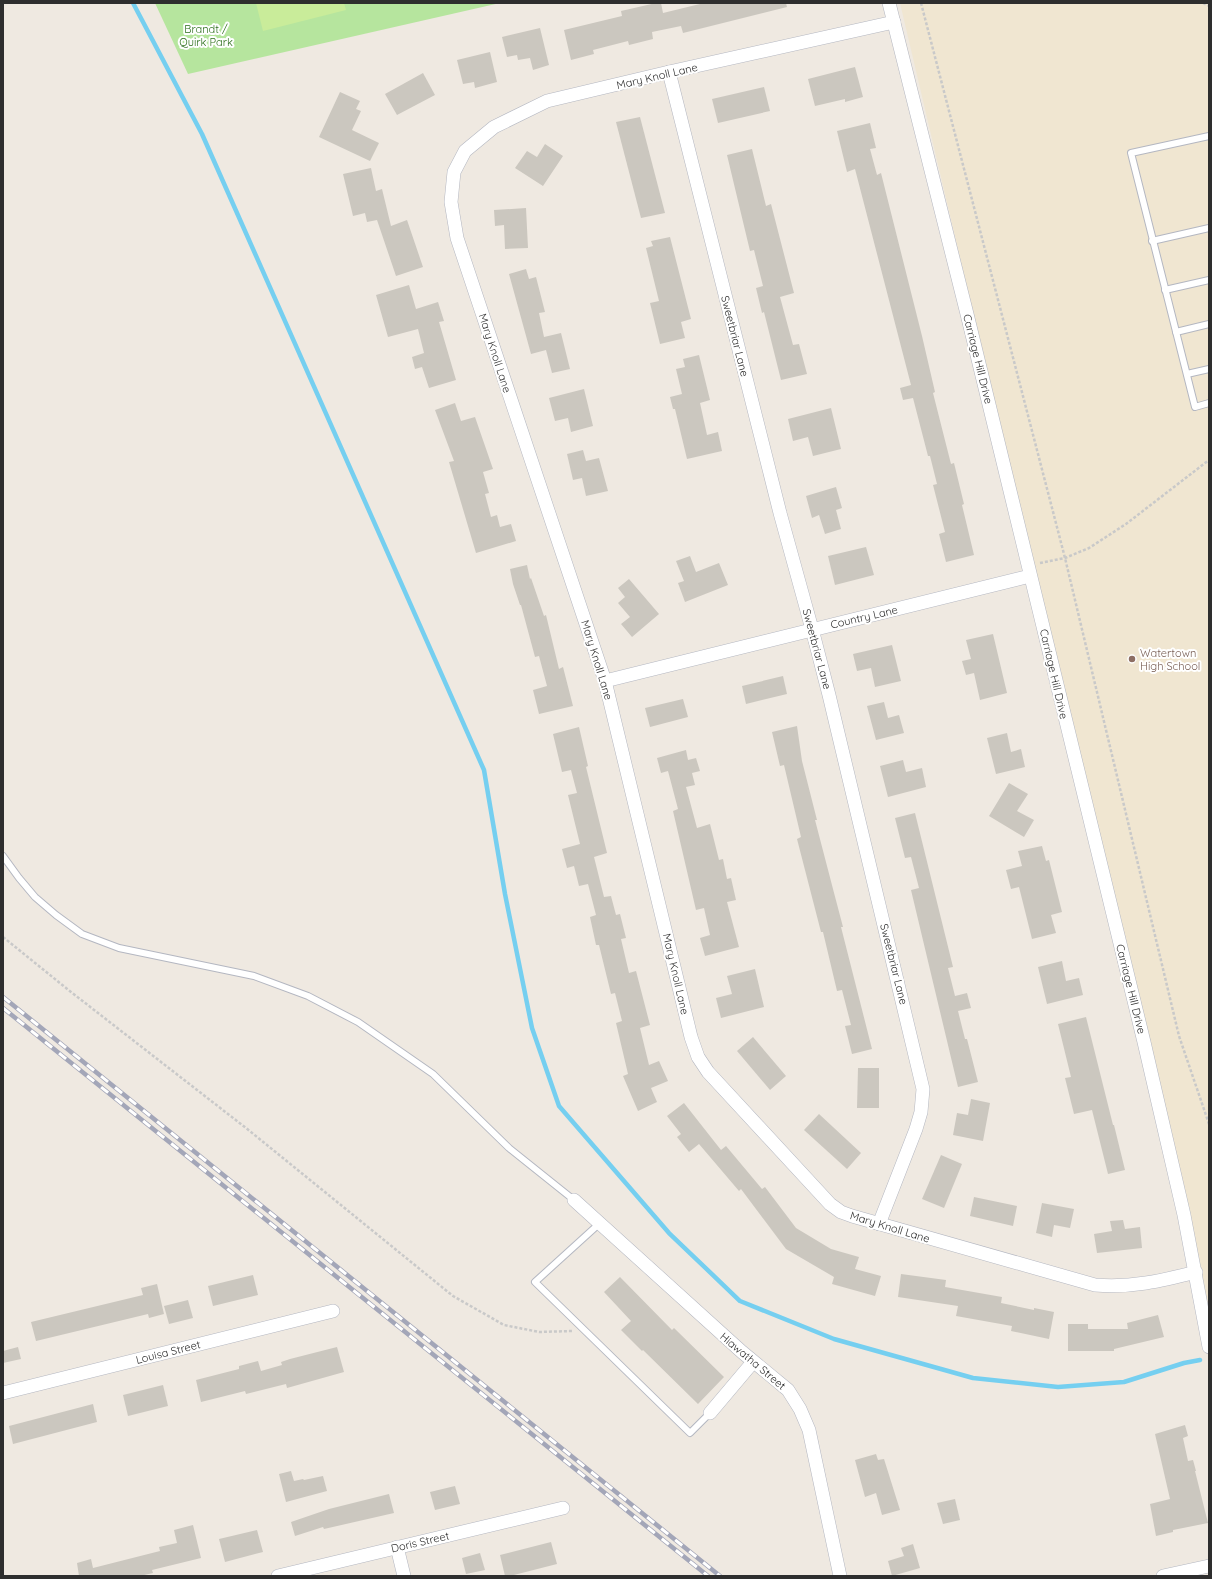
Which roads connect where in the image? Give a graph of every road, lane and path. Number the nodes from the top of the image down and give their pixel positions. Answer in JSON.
{"nodes":[{"id":1,"x":889,"y":3,"type":"edge"},
{"id":2,"x":921,"y":3,"type":"edge"},
{"id":3,"x":1202,"y":3,"type":"edge"},
{"id":4,"x":1209,"y":6,"type":"edge"},
{"id":5,"x":894,"y":22,"type":"junction"},
{"id":6,"x":669,"y":72,"type":"junction"},
{"id":7,"x":1209,"y":136,"type":"edge"},
{"id":8,"x":1209,"y":228,"type":"edge"},
{"id":9,"x":1152,"y":241,"type":"junction"},
{"id":10,"x":1209,"y":280,"type":"edge"},
{"id":11,"x":1165,"y":290,"type":"junction"},
{"id":12,"x":1209,"y":324,"type":"edge"},
{"id":13,"x":1176,"y":332,"type":"junction"},
{"id":14,"x":1209,"y":369,"type":"edge"},
{"id":15,"x":1187,"y":374,"type":"junction"},
{"id":16,"x":1209,"y":403,"type":"edge"},
{"id":17,"x":1209,"y":460,"type":"edge"},
{"id":18,"x":1064,"y":558,"type":"junction"},
{"id":19,"x":1029,"y":571,"type":"junction"},
{"id":20,"x":812,"y":629,"type":"junction"},
{"id":21,"x":605,"y":681,"type":"junction"},
{"id":22,"x":3,"y":856,"type":"edge"},
{"id":23,"x":3,"y":937,"type":"edge"},
{"id":24,"x":1209,"y":1124,"type":"edge"},
{"id":25,"x":574,"y":1200,"type":"joint"},
{"id":26,"x":600,"y":1223,"type":"junction"},
{"id":27,"x":878,"y":1224,"type":"junction"},
{"id":28,"x":1196,"y":1272,"type":"junction"},
{"id":29,"x":333,"y":1311,"type":"dead end"},
{"id":30,"x":585,"y":1330,"type":"junction"},
{"id":31,"x":1209,"y":1347,"type":"edge"},
{"id":32,"x":753,"y":1362,"type":"junction"},
{"id":33,"x":3,"y":1393,"type":"edge"},
{"id":34,"x":710,"y":1413,"type":"joint"},
{"id":35,"x":563,"y":1508,"type":"dead end"},
{"id":36,"x":397,"y":1547,"type":"junction"},
{"id":37,"x":1209,"y":1566,"type":"edge"},
{"id":38,"x":278,"y":1576,"type":"edge"},
{"id":39,"x":404,"y":1576,"type":"edge"},
{"id":40,"x":840,"y":1576,"type":"edge"},
{"id":41,"x":1163,"y":1576,"type":"edge"}],
"edges":[{"from":1,"to":5,"type":"street","name":"Carriage Hill Drive"},
{"from":2,"to":18,"type":"path"},
{"from":3,"to":4,"type":"path"},
{"from":5,"to":6,"type":"street","name":"Mary Knoll Lane"},
{"from":5,"to":19,"type":"street","name":"Carriage Hill Drive"},
{"from":6,"to":20,"type":"street","name":"Sweetbriar Lane"},
{"from":6,"to":21,"type":"street","name":"Mary Knoll Lane"},
{"from":7,"to":9,"type":"lane"},
{"from":8,"to":9,"type":"lane"},
{"from":9,"to":11,"type":"lane"},
{"from":10,"to":11,"type":"lane"},
{"from":11,"to":13,"type":"lane"},
{"from":12,"to":13,"type":"lane"},
{"from":13,"to":15,"type":"lane"},
{"from":14,"to":15,"type":"lane"},
{"from":15,"to":16,"type":"lane"},
{"from":17,"to":18,"type":"path"},
{"from":18,"to":19,"type":"path"},
{"from":18,"to":24,"type":"path"},
{"from":19,"to":20,"type":"street","name":"Country Lane"},
{"from":19,"to":28,"type":"street","name":"Carriage Hill Drive"},
{"from":20,"to":21,"type":"street","name":"Country Lane"},
{"from":20,"to":27,"type":"street","name":"Sweetbriar Lane"},
{"from":21,"to":27,"type":"street","name":"Mary Knoll Lane"},
{"from":22,"to":25,"type":"lane"},
{"from":23,"to":30,"type":"path"},
{"from":25,"to":26,"type":"street","name":"Hiawatha Street"},
{"from":26,"to":30,"type":"lane"},
{"from":26,"to":32,"type":"street","name":"Hiawatha Street"},
{"from":27,"to":28,"type":"street","name":"Mary Knoll Lane"},
{"from":28,"to":31,"type":"street","name":"Carriage Hill Drive"},
{"from":29,"to":33,"type":"street","name":"Louisa Street"},
{"from":30,"to":34,"type":"lane"},
{"from":32,"to":34,"type":"street"},
{"from":32,"to":40,"type":"street","name":"Hiawatha Street"},
{"from":35,"to":36,"type":"street","name":"Doris Street"},
{"from":36,"to":38,"type":"street","name":"Doris Street"},
{"from":36,"to":39,"type":"street"},
{"from":37,"to":41,"type":"street"}]}
